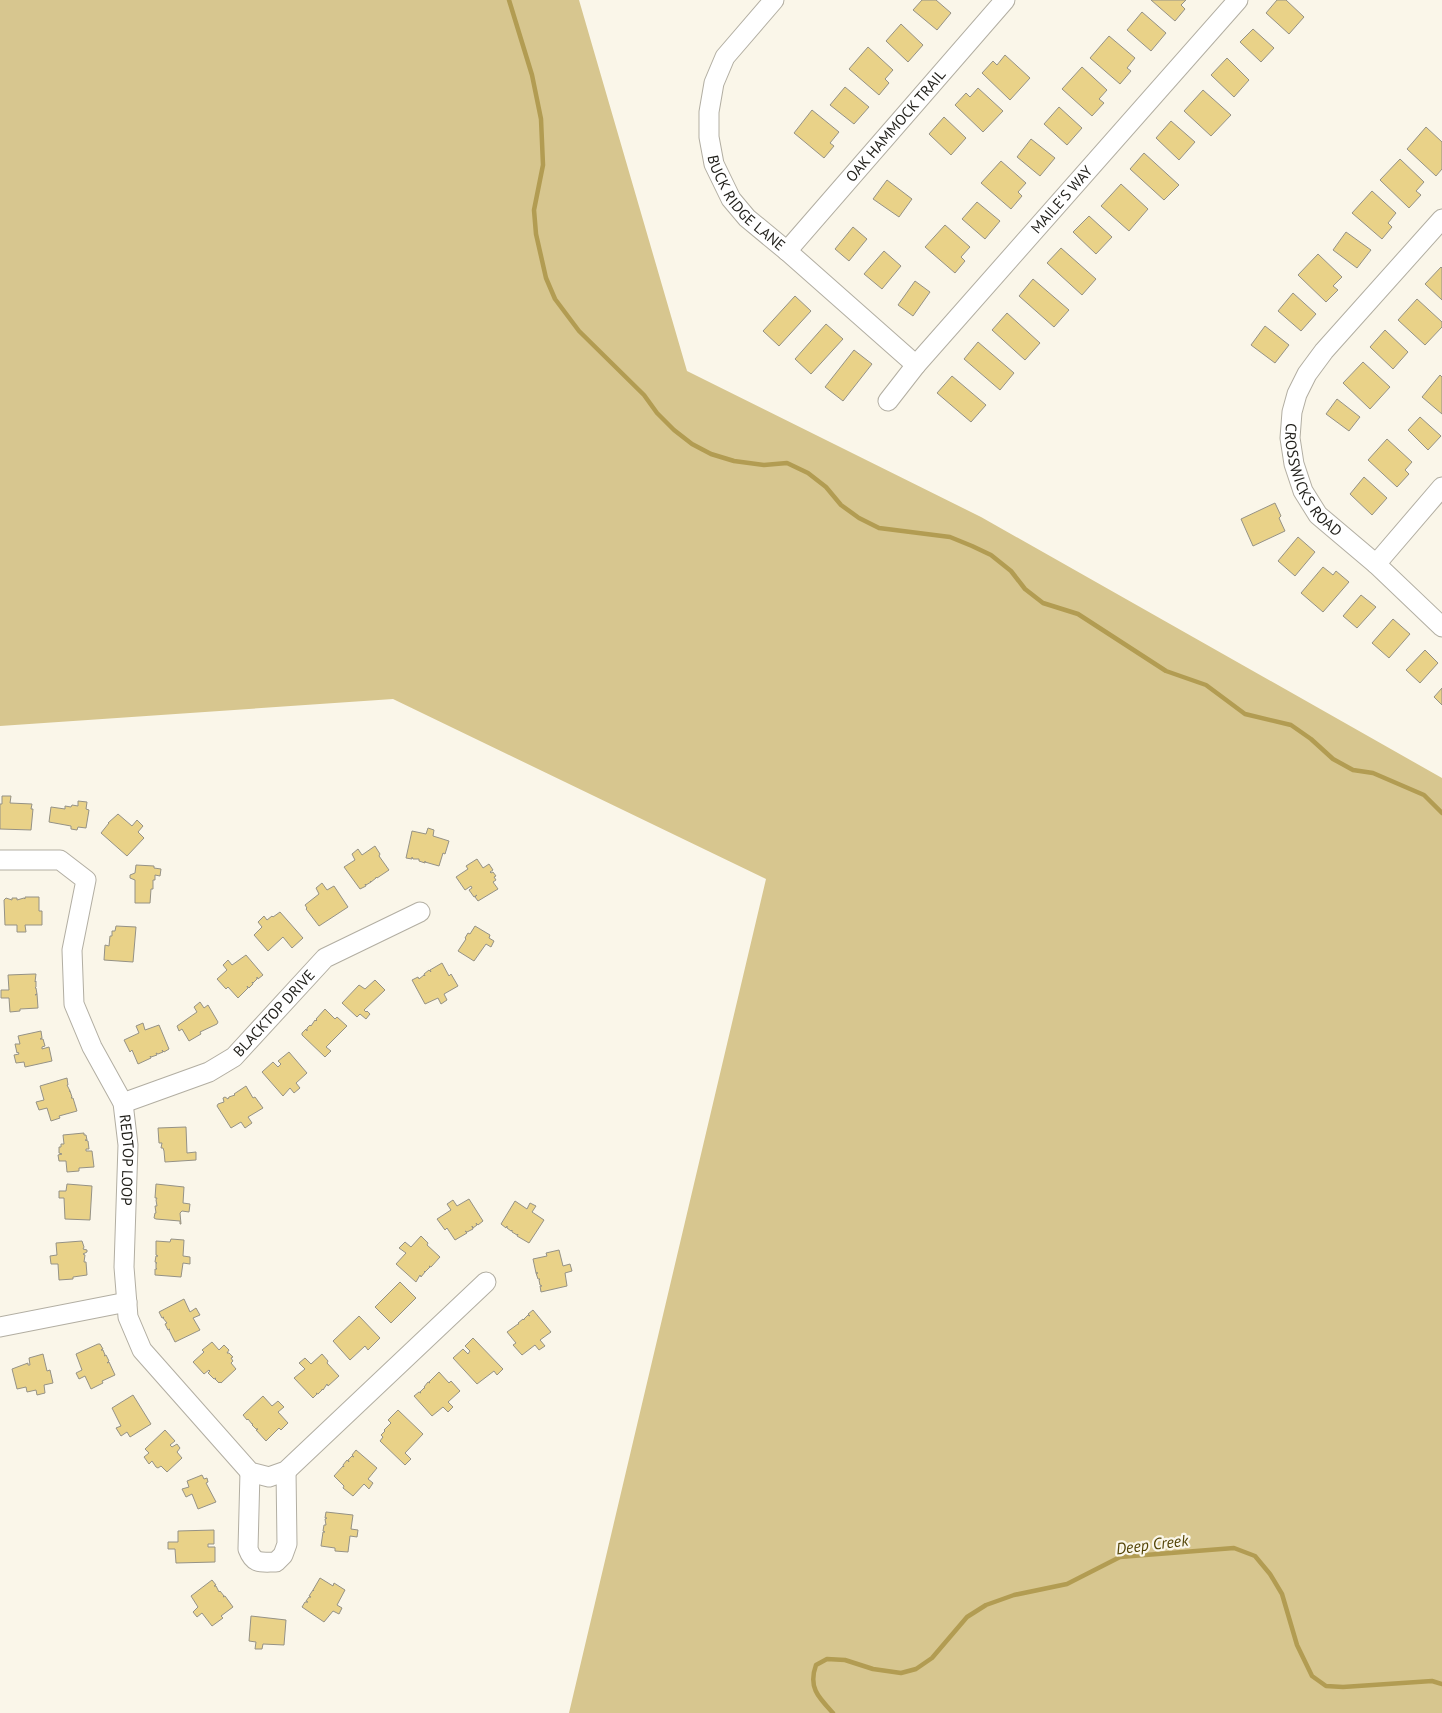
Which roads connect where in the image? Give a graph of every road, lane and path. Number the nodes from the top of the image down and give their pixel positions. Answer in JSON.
{"nodes":[{"id":1,"x":774,"y":0,"type":"edge"},
{"id":2,"x":1005,"y":0,"type":"edge"},
{"id":3,"x":1238,"y":0,"type":"edge"},
{"id":4,"x":1442,"y":219,"type":"edge"},
{"id":5,"x":787,"y":250,"type":"junction"},
{"id":6,"x":916,"y":365,"type":"junction"},
{"id":7,"x":888,"y":401,"type":"dead end"},
{"id":8,"x":1442,"y":487,"type":"edge"},
{"id":9,"x":1376,"y":564,"type":"junction"},
{"id":10,"x":1442,"y":627,"type":"edge"},
{"id":11,"x":0,"y":860,"type":"edge"},
{"id":12,"x":420,"y":912,"type":"dead end"},
{"id":13,"x":122,"y":1103,"type":"junction"},
{"id":14,"x":486,"y":1282,"type":"dead end"},
{"id":15,"x":127,"y":1302,"type":"junction"},
{"id":16,"x":0,"y":1326,"type":"edge"},
{"id":17,"x":286,"y":1470,"type":"junction"},
{"id":18,"x":250,"y":1472,"type":"junction"}],
"edges":[{"from":1,"to":5,"type":"street","name":"BUCK RIDGE LANE"},
{"from":2,"to":5,"type":"street","name":"OAK HAMMOCK TRAIL"},
{"from":3,"to":6,"type":"street","name":"MAILE'S WAY"},
{"from":4,"to":9,"type":"street","name":"CROSSWICKS ROAD"},
{"from":5,"to":6,"type":"street","name":"BUCK RIDGE LANE"},
{"from":6,"to":7,"type":"street","name":"MAILE'S WAY"},
{"from":8,"to":9,"type":"street"},
{"from":9,"to":10,"type":"street","name":"CROSSWICKS ROAD"},
{"from":11,"to":13,"type":"street","name":"REDTOP LOOP"},
{"from":12,"to":13,"type":"street","name":"BLACKTOP DRIVE"},
{"from":13,"to":15,"type":"street","name":"REDTOP LOOP"},
{"from":14,"to":17,"type":"street"},
{"from":15,"to":16,"type":"street"},
{"from":15,"to":18,"type":"street","name":"REDTOP LOOP"},
{"from":17,"to":18,"type":"street"},
{"from":17,"to":18,"type":"street"}]}
